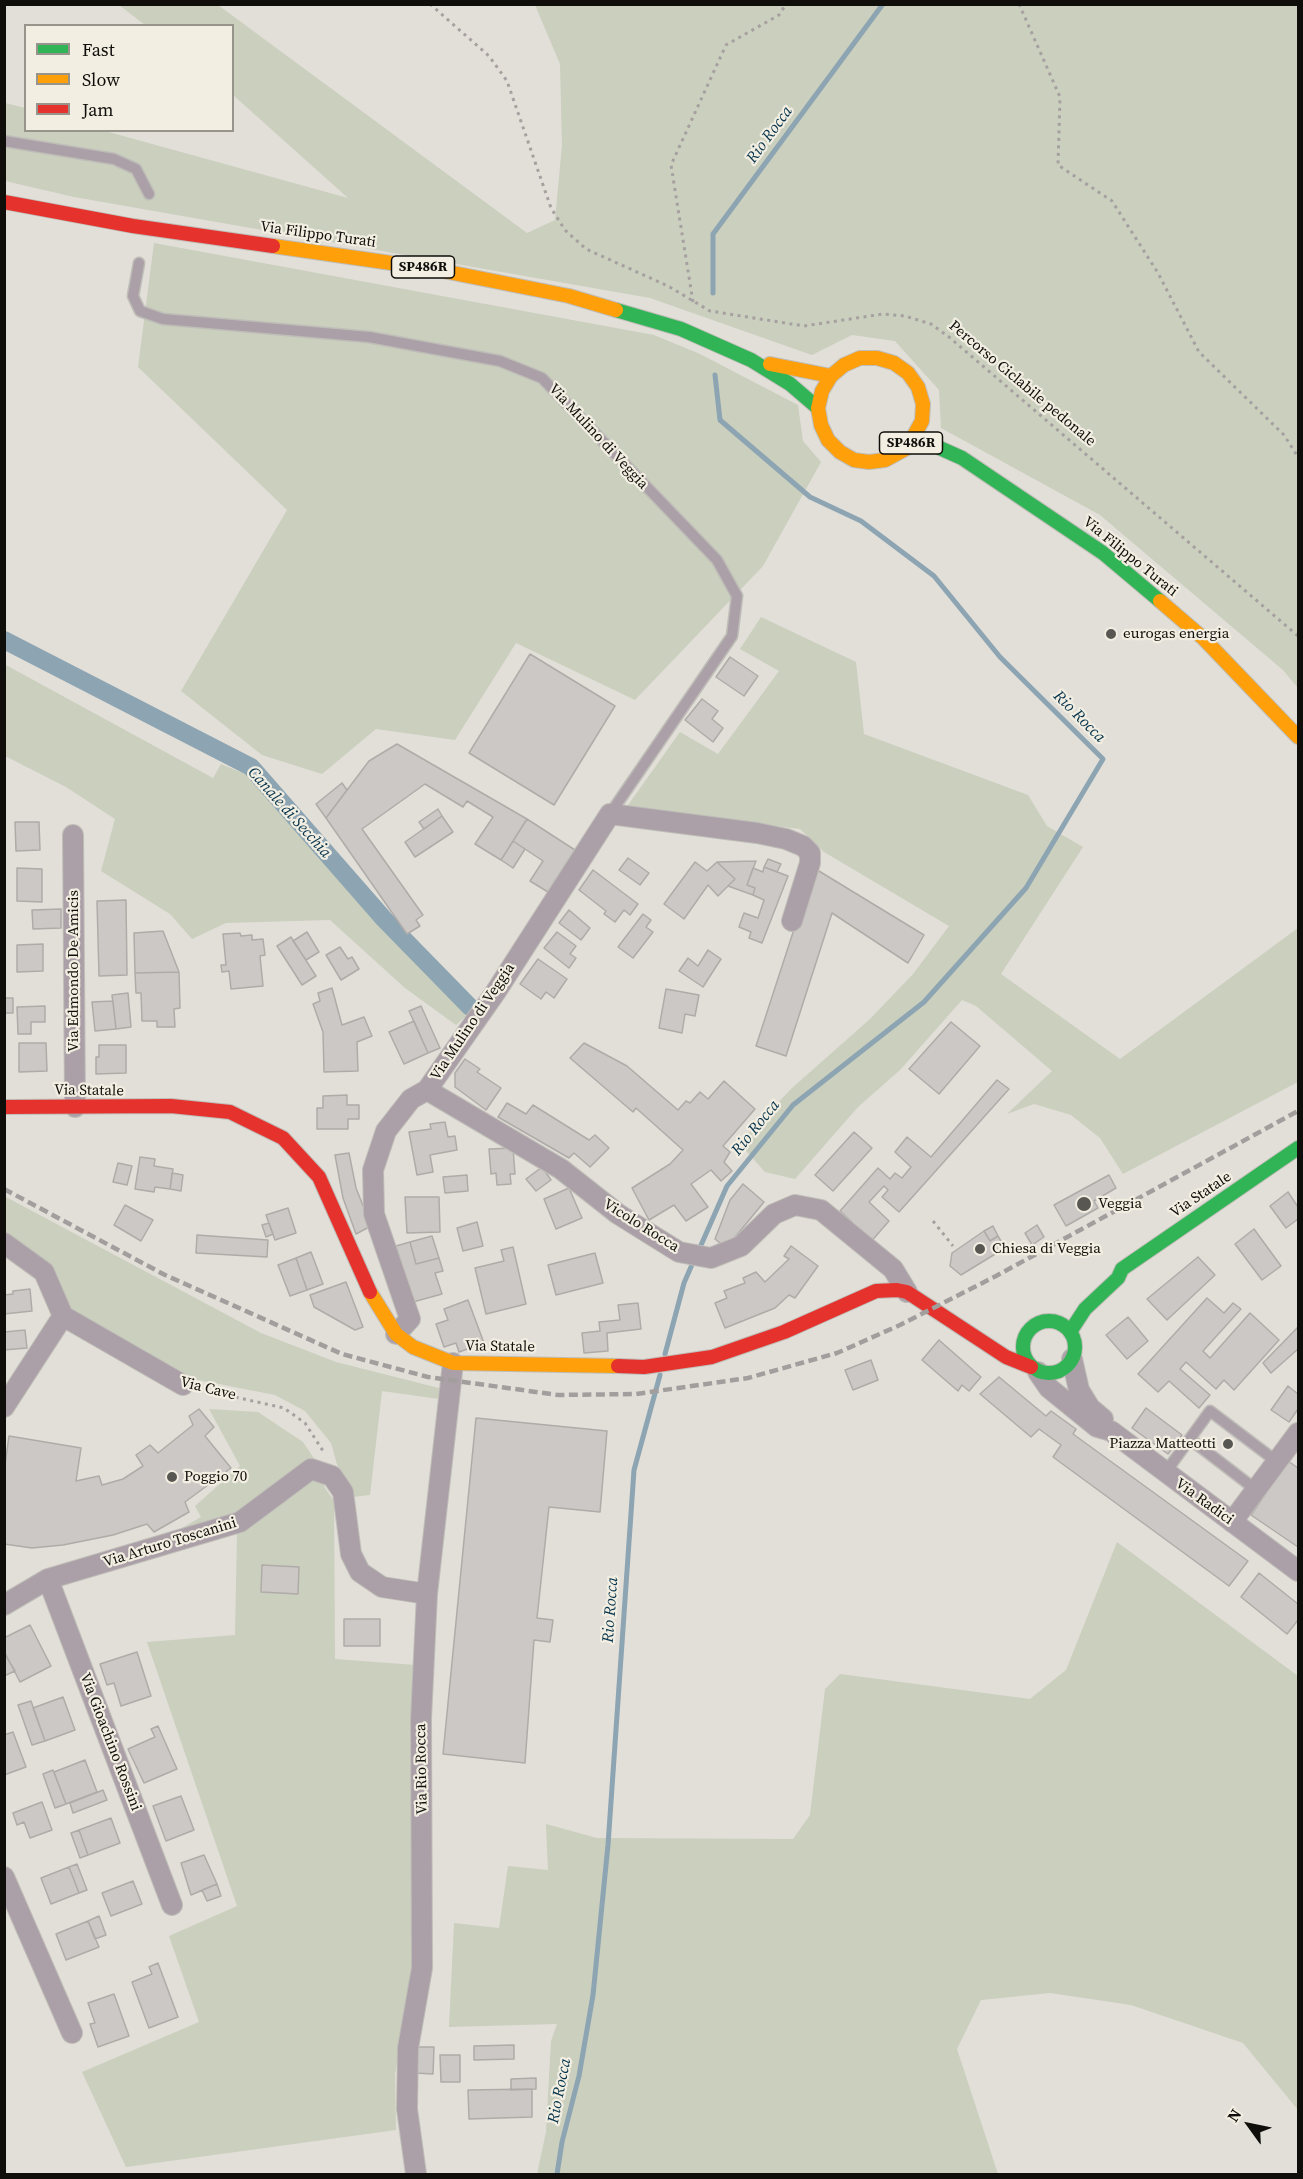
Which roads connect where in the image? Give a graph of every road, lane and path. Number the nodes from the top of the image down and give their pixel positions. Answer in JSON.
{"nodes":[{"id":1,"x":430,"y":4,"type":"edge"},
{"id":2,"x":786,"y":4,"type":"edge"},
{"id":3,"x":1019,"y":4,"type":"edge"},
{"id":4,"x":4,"y":141,"type":"edge"},
{"id":5,"x":149,"y":194,"type":"dead end"},
{"id":6,"x":4,"y":197,"type":"edge"},
{"id":7,"x":4,"y":202,"type":"edge"},
{"id":8,"x":4,"y":210,"type":"edge"},
{"id":9,"x":83,"y":218,"type":"junction"},
{"id":10,"x":139,"y":263,"type":"dead end"},
{"id":11,"x":693,"y":302,"type":"junction"},
{"id":12,"x":751,"y":360,"type":"junction"},
{"id":13,"x":831,"y":376,"type":"junction"},
{"id":14,"x":818,"y":408,"type":"junction"},
{"id":15,"x":915,"y":437,"type":"junction"},
{"id":16,"x":1299,"y":457,"type":"edge"},
{"id":17,"x":1299,"y":636,"type":"edge"},
{"id":18,"x":1299,"y":737,"type":"edge"},
{"id":19,"x":610,"y":814,"type":"junction"},
{"id":20,"x":73,"y":835,"type":"dead end"},
{"id":21,"x":792,"y":921,"type":"dead end"},
{"id":22,"x":427,"y":1090,"type":"junction"},
{"id":23,"x":4,"y":1107,"type":"edge"},
{"id":24,"x":75,"y":1107,"type":"junction"},
{"id":25,"x":1299,"y":1148,"type":"edge"},
{"id":26,"x":933,"y":1221,"type":"dead end"},
{"id":27,"x":4,"y":1243,"type":"edge"},
{"id":28,"x":953,"y":1246,"type":"dead end"},
{"id":29,"x":1122,"y":1269,"type":"junction"},
{"id":30,"x":1093,"y":1282,"type":"dead end"},
{"id":31,"x":908,"y":1292,"type":"junction"},
{"id":32,"x":1057,"y":1307,"type":"dead end"},
{"id":33,"x":63,"y":1316,"type":"junction"},
{"id":34,"x":1045,"y":1321,"type":"junction"},
{"id":35,"x":956,"y":1326,"type":"junction"},
{"id":36,"x":1031,"y":1328,"type":"junction"},
{"id":37,"x":1014,"y":1330,"type":"dead end"},
{"id":38,"x":1070,"y":1332,"type":"junction"},
{"id":39,"x":995,"y":1333,"type":"dead end"},
{"id":40,"x":396,"y":1334,"type":"junction"},
{"id":41,"x":1072,"y":1359,"type":"junction"},
{"id":42,"x":453,"y":1363,"type":"junction"},
{"id":43,"x":1035,"y":1369,"type":"junction"},
{"id":44,"x":183,"y":1386,"type":"joint"},
{"id":45,"x":4,"y":1407,"type":"edge"},
{"id":46,"x":1111,"y":1431,"type":"junction"},
{"id":47,"x":1299,"y":1433,"type":"edge"},
{"id":48,"x":1190,"y":1439,"type":"junction"},
{"id":49,"x":1276,"y":1461,"type":"junction"},
{"id":50,"x":1165,"y":1473,"type":"junction"},
{"id":51,"x":332,"y":1476,"type":"junction"},
{"id":52,"x":1255,"y":1489,"type":"junction"},
{"id":53,"x":1232,"y":1522,"type":"junction"},
{"id":54,"x":1299,"y":1571,"type":"edge"},
{"id":55,"x":48,"y":1579,"type":"junction"},
{"id":56,"x":427,"y":1594,"type":"junction"},
{"id":57,"x":4,"y":1605,"type":"edge"},
{"id":58,"x":4,"y":1877,"type":"edge"},
{"id":59,"x":172,"y":1905,"type":"dead end"},
{"id":60,"x":72,"y":2033,"type":"dead end"},
{"id":61,"x":416,"y":2175,"type":"edge"}],
"edges":[{"from":1,"to":11,"type":"path","name":"Percorso Ciclabile pedonale"},
{"from":2,"to":11,"type":"path"},
{"from":3,"to":16,"type":"path"},
{"from":4,"to":5,"type":"lane"},
{"from":6,"to":9,"type":"main road","number":"SP486R"},
{"from":7,"to":9,"type":"main road","number":"SP486R"},
{"from":8,"to":9,"type":"main road","number":"SP486R"},
{"from":9,"to":12,"type":"main road","name":"Via Filippo Turati","number":"SP486R"},
{"from":10,"to":19,"type":"lane","name":"Via Mulino di Veggia"},
{"from":11,"to":17,"type":"path","name":"Percorso Ciclabile pedonale"},
{"from":12,"to":13,"type":"main road","name":"Via Filippo Turati","number":"SP486R"},
{"from":12,"to":14,"type":"main road","name":"Via Filippo Turati","number":"SP486R"},
{"from":13,"to":14,"type":"main road"},
{"from":13,"to":15,"type":"main road","number":"SP486R"},
{"from":14,"to":15,"type":"main road","number":"SP486R"},
{"from":15,"to":18,"type":"main road","name":"Via Filippo Turati","number":"SP486R"},
{"from":19,"to":21,"type":"street"},
{"from":19,"to":22,"type":"street","name":"Via Mulino di Veggia"},
{"from":20,"to":24,"type":"street","name":"Via Edmondo De Amicis"},
{"from":22,"to":31,"type":"street","name":"Vicolo Rocca"},
{"from":22,"to":40,"type":"street","name":"Via Mulino di Veggia"},
{"from":23,"to":24,"type":"main road","name":"Via Statale"},
{"from":24,"to":40,"type":"main road","name":"Via Statale"},
{"from":25,"to":29,"type":"main road","name":"Via Statale"},
{"from":26,"to":28,"type":"path"},
{"from":27,"to":33,"type":"street"},
{"from":29,"to":30,"type":"main road","name":"Via Statale"},
{"from":29,"to":38,"type":"main road","name":"Via Statale"},
{"from":31,"to":35,"type":"main road"},
{"from":31,"to":42,"type":"main road","name":"Via Statale"},
{"from":32,"to":34,"type":"main road"},
{"from":33,"to":44,"type":"street","name":"Via Cave"},
{"from":33,"to":45,"type":"street"},
{"from":34,"to":36,"type":"main road"},
{"from":34,"to":38,"type":"main road"},
{"from":35,"to":39,"type":"main road"},
{"from":35,"to":43,"type":"main road"},
{"from":36,"to":37,"type":"main road"},
{"from":36,"to":43,"type":"main road"},
{"from":38,"to":41,"type":"main road"},
{"from":40,"to":42,"type":"main road","name":"Via Statale"},
{"from":41,"to":43,"type":"main road"},
{"from":41,"to":46,"type":"street"},
{"from":42,"to":56,"type":"street","name":"Via Rio Rocca"},
{"from":43,"to":46,"type":"street"},
{"from":44,"to":51,"type":"path","name":"Via Cave"},
{"from":46,"to":50,"type":"street","name":"Via Radici"},
{"from":47,"to":49,"type":"street"},
{"from":48,"to":49,"type":"lane"},
{"from":48,"to":50,"type":"lane"},
{"from":48,"to":52,"type":"lane"},
{"from":49,"to":52,"type":"street"},
{"from":50,"to":53,"type":"street","name":"Via Radici"},
{"from":51,"to":55,"type":"street","name":"Via Arturo Toscanini"},
{"from":51,"to":56,"type":"street"},
{"from":52,"to":53,"type":"street"},
{"from":53,"to":54,"type":"street","name":"Via Radici"},
{"from":55,"to":57,"type":"street","name":"Via Arturo Toscanini"},
{"from":55,"to":59,"type":"street","name":"Via Gioachino Rossini"},
{"from":56,"to":61,"type":"street","name":"Via Rio Rocca"},
{"from":58,"to":60,"type":"street"}]}
